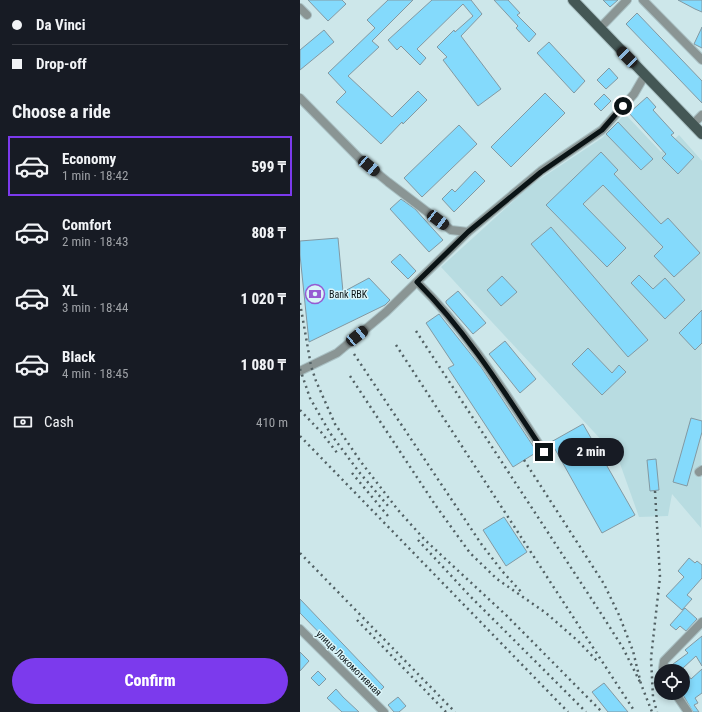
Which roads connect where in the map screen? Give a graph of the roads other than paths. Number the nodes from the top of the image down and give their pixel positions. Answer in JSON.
{"nodes":[{"id":1,"x":572,"y":0,"type":"edge"},
{"id":2,"x":627,"y":0,"type":"edge"},
{"id":3,"x":643,"y":0,"type":"edge"},
{"id":4,"x":300,"y":8,"type":"edge"},
{"id":5,"x":307,"y":15,"type":"dead end"},
{"id":6,"x":600,"y":28,"type":"junction"},
{"id":7,"x":702,"y":60,"type":"edge"},
{"id":8,"x":645,"y":75,"type":"junction"},
{"id":9,"x":300,"y":98,"type":"edge"},
{"id":10,"x":702,"y":116,"type":"edge"},
{"id":11,"x":693,"y":124,"type":"junction"},
{"id":12,"x":702,"y":134,"type":"edge"},
{"id":13,"x":468,"y":232,"type":"junction"},
{"id":14,"x":417,"y":282,"type":"junction"},
{"id":15,"x":300,"y":371,"type":"edge"},
{"id":16,"x":544,"y":452,"type":"dead end"},
{"id":17,"x":702,"y":622,"type":"edge"},
{"id":18,"x":300,"y":629,"type":"edge"},
{"id":19,"x":664,"y":664,"type":"edge"},
{"id":20,"x":680,"y":700,"type":"edge"},
{"id":21,"x":384,"y":712,"type":"edge"},
{"id":22,"x":688,"y":712,"type":"edge"}],
"edges":[{"from":1,"to":6,"type":"main road"},
{"from":2,"to":6,"type":"street"},
{"from":3,"to":7,"type":"street"},
{"from":4,"to":5,"type":"street"},
{"from":6,"to":8,"type":"main road"},
{"from":8,"to":11,"type":"main road"},
{"from":8,"to":13,"type":"street"},
{"from":9,"to":13,"type":"street"},
{"from":10,"to":11,"type":"street"},
{"from":11,"to":12,"type":"main road"},
{"from":13,"to":14,"type":"street"},
{"from":14,"to":15,"type":"street"},
{"from":14,"to":16,"type":"street"},
{"from":17,"to":19,"type":"street"},
{"from":18,"to":21,"type":"street","name":"улица Локомотивная"},
{"from":20,"to":22,"type":"street"}]}
